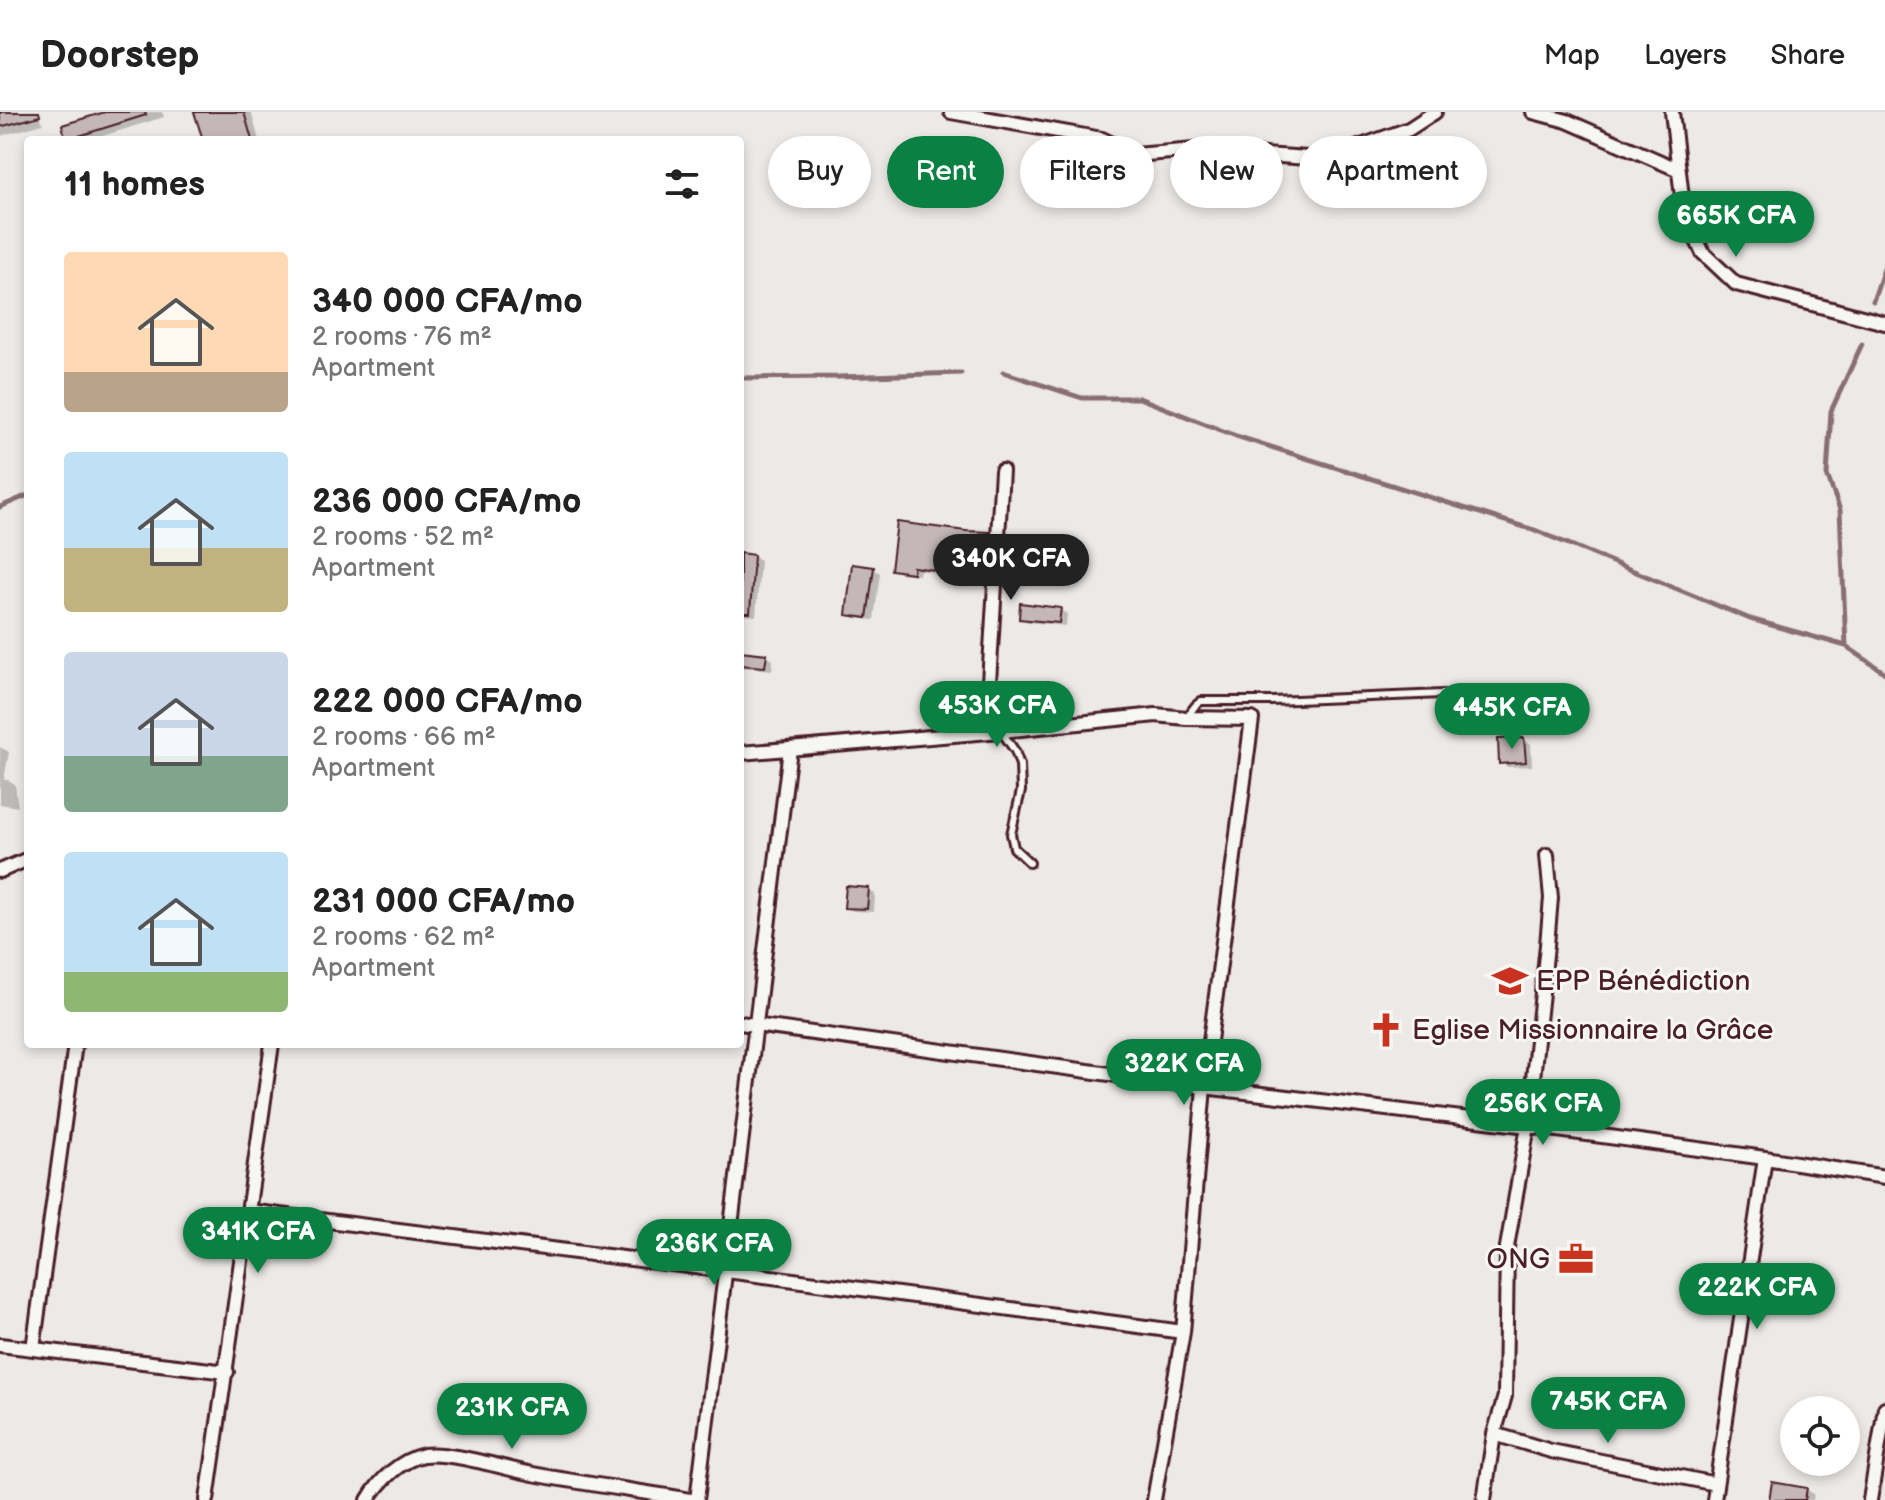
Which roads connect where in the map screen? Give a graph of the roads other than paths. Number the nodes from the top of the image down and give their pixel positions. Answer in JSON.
{"nodes":[{"id":1,"x":951,"y":112,"type":"edge"},
{"id":2,"x":1435,"y":112,"type":"edge"},
{"id":3,"x":1533,"y":112,"type":"edge"},
{"id":4,"x":1672,"y":112,"type":"edge"},
{"id":5,"x":1679,"y":170,"type":"junction"},
{"id":6,"x":1885,"y":323,"type":"edge"},
{"id":7,"x":1002,"y":471,"type":"dead end"},
{"id":8,"x":1443,"y":694,"type":"dead end"},
{"id":9,"x":1186,"y":718,"type":"junction"},
{"id":10,"x":986,"y":731,"type":"junction"},
{"id":11,"x":1001,"y":731,"type":"junction"},
{"id":12,"x":790,"y":749,"type":"junction"},
{"id":13,"x":744,"y":753,"type":"edge"},
{"id":14,"x":1547,"y":855,"type":"dead end"},
{"id":15,"x":23,"y":861,"type":"edge"},
{"id":16,"x":1030,"y":863,"type":"dead end"},
{"id":17,"x":0,"y":870,"type":"edge"},
{"id":18,"x":744,"y":1024,"type":"edge"},
{"id":19,"x":756,"y":1025,"type":"junction"},
{"id":20,"x":74,"y":1048,"type":"edge"},
{"id":21,"x":271,"y":1048,"type":"edge"},
{"id":22,"x":1204,"y":1087,"type":"junction"},
{"id":23,"x":1528,"y":1126,"type":"junction"},
{"id":24,"x":1765,"y":1158,"type":"junction"},
{"id":25,"x":1885,"y":1177,"type":"edge"},
{"id":26,"x":248,"y":1211,"type":"junction"},
{"id":27,"x":727,"y":1271,"type":"junction"},
{"id":28,"x":1183,"y":1332,"type":"junction"},
{"id":29,"x":0,"y":1345,"type":"edge"},
{"id":30,"x":33,"y":1349,"type":"junction"},
{"id":31,"x":227,"y":1372,"type":"junction"},
{"id":32,"x":1885,"y":1408,"type":"edge"},
{"id":33,"x":1494,"y":1434,"type":"junction"},
{"id":34,"x":1883,"y":1440,"type":"edge"},
{"id":35,"x":1716,"y":1484,"type":"junction"},
{"id":36,"x":1876,"y":1491,"type":"edge"},
{"id":37,"x":207,"y":1500,"type":"edge"},
{"id":38,"x":368,"y":1500,"type":"edge"},
{"id":39,"x":694,"y":1500,"type":"edge"},
{"id":40,"x":1154,"y":1500,"type":"edge"},
{"id":41,"x":1484,"y":1500,"type":"edge"},
{"id":42,"x":1714,"y":1500,"type":"edge"}],
"edges":[{"from":1,"to":2,"type":"street"},
{"from":3,"to":5,"type":"street"},
{"from":4,"to":5,"type":"street"},
{"from":5,"to":6,"type":"street"},
{"from":7,"to":10,"type":"street"},
{"from":8,"to":9,"type":"lane"},
{"from":9,"to":11,"type":"street"},
{"from":9,"to":22,"type":"street"},
{"from":10,"to":11,"type":"street"},
{"from":10,"to":12,"type":"street"},
{"from":11,"to":16,"type":"lane"},
{"from":12,"to":13,"type":"street"},
{"from":12,"to":19,"type":"street"},
{"from":14,"to":23,"type":"street"},
{"from":15,"to":17,"type":"street"},
{"from":18,"to":19,"type":"street"},
{"from":19,"to":22,"type":"street"},
{"from":19,"to":27,"type":"street"},
{"from":20,"to":30,"type":"street"},
{"from":21,"to":26,"type":"street"},
{"from":22,"to":23,"type":"street"},
{"from":22,"to":28,"type":"street"},
{"from":23,"to":24,"type":"street"},
{"from":23,"to":33,"type":"street"},
{"from":24,"to":25,"type":"street"},
{"from":24,"to":35,"type":"street"},
{"from":26,"to":27,"type":"street"},
{"from":26,"to":31,"type":"street"},
{"from":27,"to":28,"type":"street"},
{"from":27,"to":39,"type":"street"},
{"from":28,"to":40,"type":"street"},
{"from":29,"to":30,"type":"street"},
{"from":30,"to":31,"type":"street"},
{"from":31,"to":37,"type":"street"},
{"from":32,"to":34,"type":"street"},
{"from":33,"to":35,"type":"street"},
{"from":33,"to":41,"type":"street"},
{"from":34,"to":36,"type":"street"},
{"from":35,"to":42,"type":"street"},
{"from":38,"to":39,"type":"street"}]}
